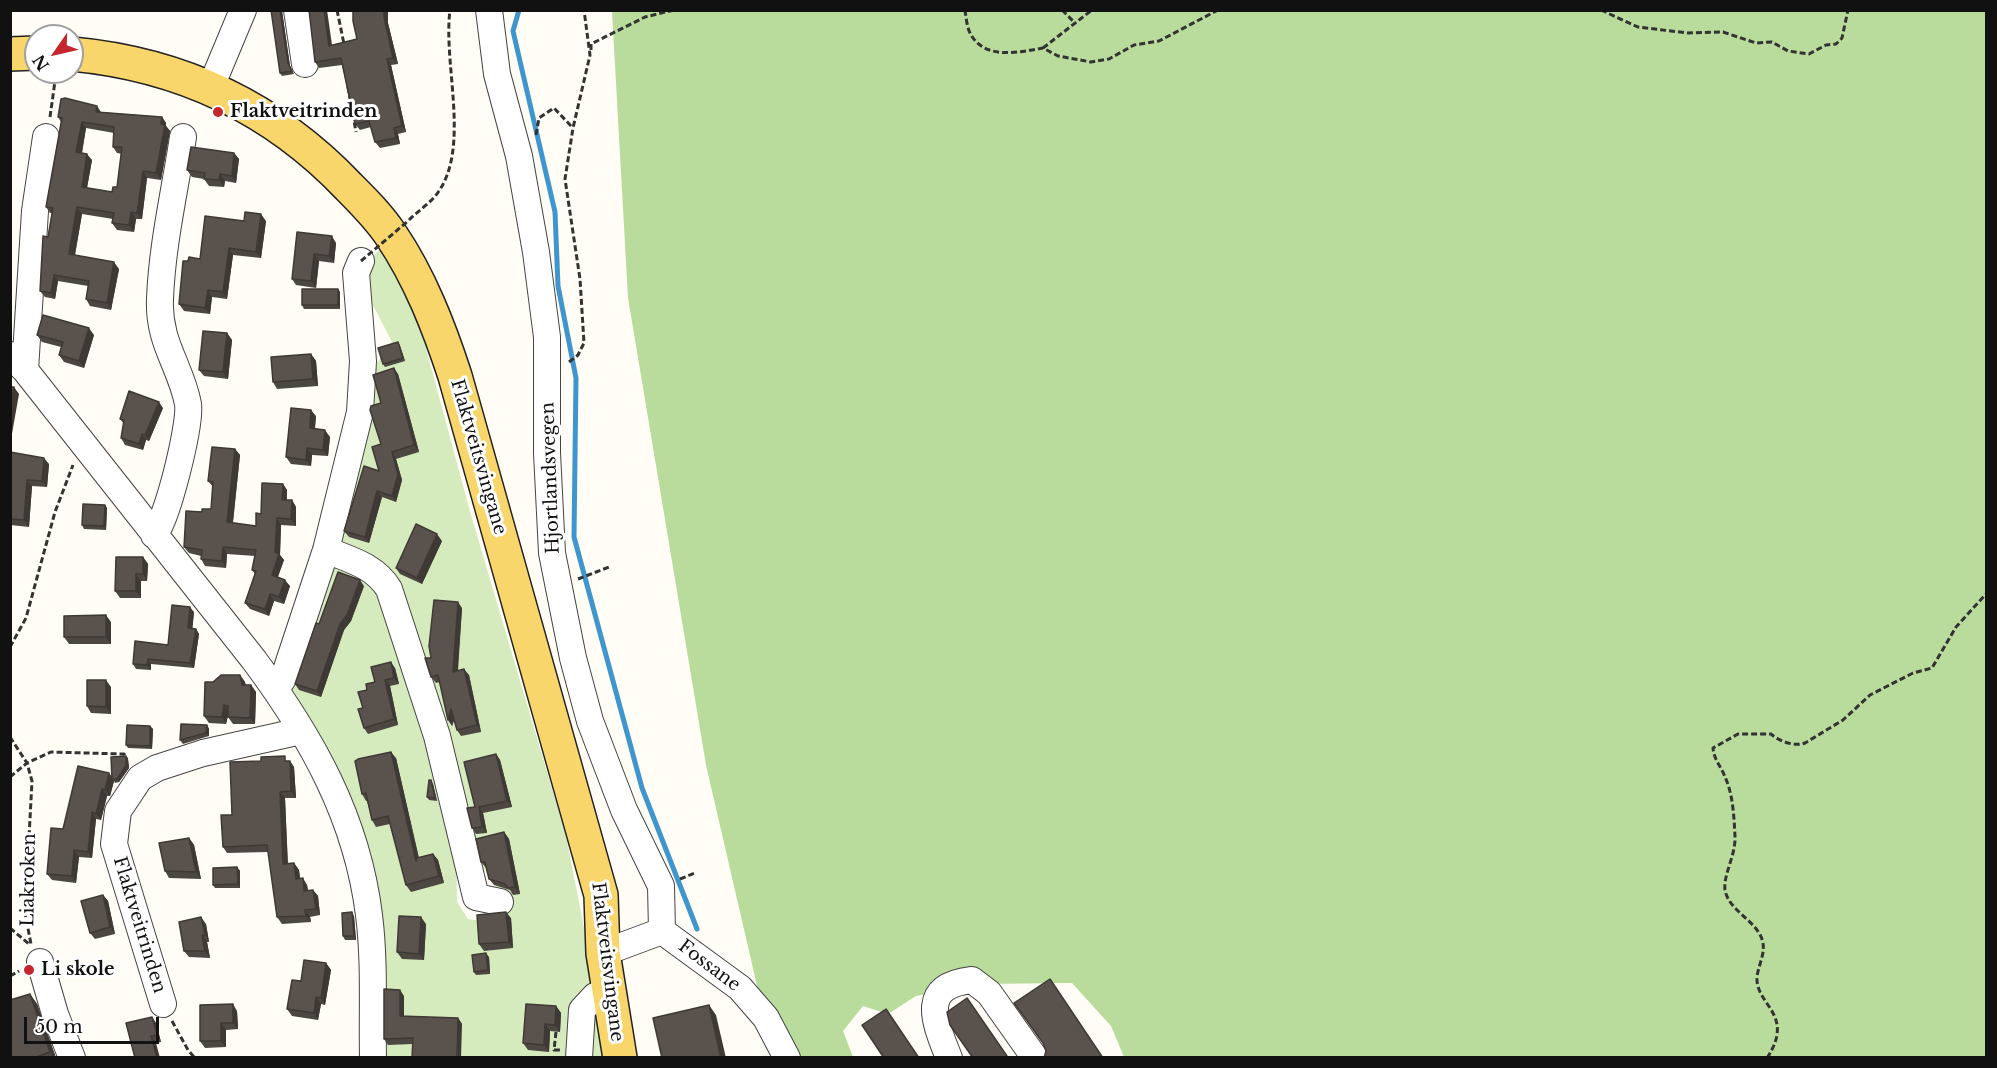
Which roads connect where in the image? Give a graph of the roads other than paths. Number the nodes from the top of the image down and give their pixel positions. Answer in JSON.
{"nodes":[{"id":1,"x":243,"y":10,"type":"edge"},
{"id":2,"x":297,"y":10,"type":"edge"},
{"id":3,"x":489,"y":10,"type":"edge"},
{"id":4,"x":84,"y":56,"type":"edge"},
{"id":5,"x":306,"y":64,"type":"dead end"},
{"id":6,"x":210,"y":89,"type":"junction"},
{"id":7,"x":183,"y":136,"type":"dead end"},
{"id":8,"x":46,"y":137,"type":"road end"},
{"id":9,"x":360,"y":261,"type":"road end"},
{"id":10,"x":18,"y":362,"type":"edge"},
{"id":11,"x":154,"y":536,"type":"junction"},
{"id":12,"x":326,"y":550,"type":"junction"},
{"id":13,"x":276,"y":689,"type":"junction"},
{"id":14,"x":301,"y":731,"type":"junction"},
{"id":15,"x":500,"y":902,"type":"dead end"},
{"id":16,"x":662,"y":931,"type":"junction"},
{"id":17,"x":603,"y":952,"type":"junction"},
{"id":18,"x":34,"y":953,"type":"road end"},
{"id":19,"x":595,"y":996,"type":"dead end"},
{"id":20,"x":163,"y":1004,"type":"road end"},
{"id":21,"x":72,"y":1058,"type":"edge"},
{"id":22,"x":373,"y":1058,"type":"edge"},
{"id":23,"x":579,"y":1058,"type":"edge"},
{"id":24,"x":620,"y":1058,"type":"edge"},
{"id":25,"x":787,"y":1058,"type":"edge"},
{"id":26,"x":949,"y":1058,"type":"edge"},
{"id":27,"x":1035,"y":1058,"type":"edge"}],
"edges":[{"from":1,"to":6,"type":"street"},
{"from":2,"to":5,"type":"street"},
{"from":3,"to":16,"type":"street","name":"Hjortlandsvegen"},
{"from":4,"to":6,"type":"main road","name":"Flaktveitsvingane"},
{"from":6,"to":17,"type":"main road","name":"Flaktveitsvingane"},
{"from":7,"to":11,"type":"street"},
{"from":8,"to":10,"type":"street"},
{"from":9,"to":12,"type":"street"},
{"from":10,"to":11,"type":"street"},
{"from":11,"to":13,"type":"street"},
{"from":12,"to":13,"type":"street"},
{"from":12,"to":15,"type":"street"},
{"from":13,"to":14,"type":"street"},
{"from":14,"to":20,"type":"street","name":"Flaktveitrinden"},
{"from":14,"to":22,"type":"street"},
{"from":16,"to":17,"type":"street","name":"Fossane"},
{"from":16,"to":25,"type":"street","name":"Fossane"},
{"from":17,"to":24,"type":"main road","name":"Flaktveitsvingane"},
{"from":18,"to":21,"type":"street"},
{"from":19,"to":23,"type":"street","name":"Flaktveitsvingane"},
{"from":26,"to":27,"type":"street"}]}
